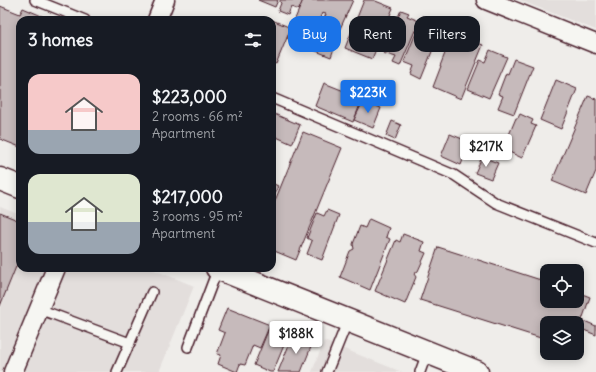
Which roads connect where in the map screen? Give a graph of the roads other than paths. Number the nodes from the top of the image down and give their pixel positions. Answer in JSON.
{"nodes":[{"id":1,"x":35,"y":0,"type":"edge"},
{"id":2,"x":165,"y":0,"type":"edge"},
{"id":3,"x":486,"y":0,"type":"edge"},
{"id":4,"x":75,"y":16,"type":"edge"},
{"id":5,"x":159,"y":16,"type":"edge"},
{"id":6,"x":596,"y":44,"type":"edge"},
{"id":7,"x":276,"y":100,"type":"edge"},
{"id":8,"x":0,"y":179,"type":"edge"},
{"id":9,"x":16,"y":185,"type":"edge"},
{"id":10,"x":596,"y":243,"type":"edge"},
{"id":11,"x":54,"y":272,"type":"edge"},
{"id":12,"x":216,"y":272,"type":"edge"},
{"id":13,"x":227,"y":272,"type":"edge"},
{"id":14,"x":152,"y":292,"type":"dead end"},
{"id":15,"x":39,"y":309,"type":"junction"},
{"id":16,"x":348,"y":320,"type":"junction"},
{"id":17,"x":130,"y":343,"type":"junction"},
{"id":18,"x":188,"y":348,"type":"dead end"},
{"id":19,"x":424,"y":362,"type":"edge"},
{"id":20,"x":13,"y":372,"type":"edge"},
{"id":21,"x":117,"y":372,"type":"edge"},
{"id":22,"x":327,"y":372,"type":"edge"},
{"id":23,"x":477,"y":372,"type":"edge"}],
"edges":[{"from":1,"to":4,"type":"lane"},
{"from":2,"to":5,"type":"street"},
{"from":3,"to":6,"type":"street"},
{"from":7,"to":10,"type":"lane"},
{"from":8,"to":9,"type":"main road"},
{"from":11,"to":15,"type":"street"},
{"from":12,"to":18,"type":"lane"},
{"from":13,"to":16,"type":"main road"},
{"from":14,"to":17,"type":"lane"},
{"from":15,"to":17,"type":"lane"},
{"from":15,"to":20,"type":"street"},
{"from":16,"to":19,"type":"main road"},
{"from":16,"to":22,"type":"lane"},
{"from":17,"to":21,"type":"lane"},
{"from":19,"to":23,"type":"main road"}]}
